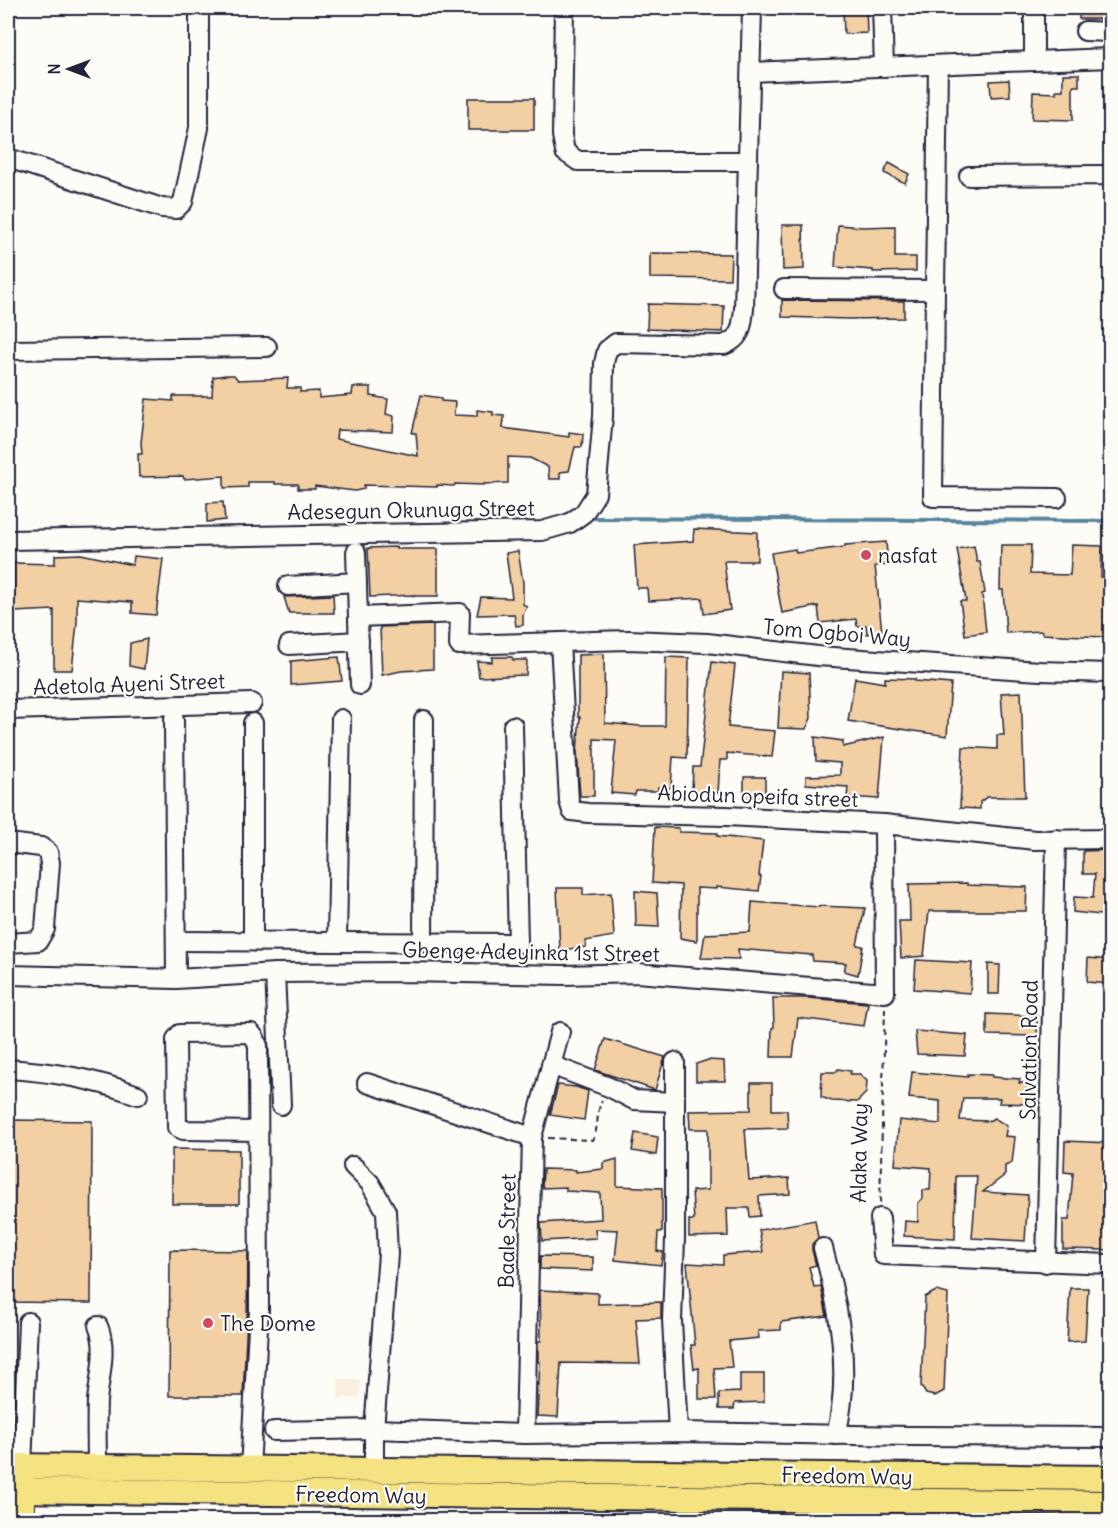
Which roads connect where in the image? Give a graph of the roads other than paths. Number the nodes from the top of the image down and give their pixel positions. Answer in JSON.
{"nodes":[{"id":1,"x":199,"y":8,"type":"edge"},
{"id":2,"x":564,"y":8,"type":"edge"},
{"id":3,"x":752,"y":8,"type":"edge"},
{"id":4,"x":882,"y":8,"type":"edge"},
{"id":5,"x":1034,"y":8,"type":"edge"},
{"id":6,"x":1085,"y":31,"type":"dead end"},
{"id":7,"x":1110,"y":32,"type":"edge"},
{"id":8,"x":1110,"y":58,"type":"edge"},
{"id":9,"x":1034,"y":61,"type":"junction"},
{"id":10,"x":938,"y":65,"type":"junction"},
{"id":11,"x":884,"y":67,"type":"junction"},
{"id":12,"x":751,"y":72,"type":"junction"},
{"id":13,"x":8,"y":158,"type":"edge"},
{"id":14,"x":748,"y":161,"type":"junction"},
{"id":15,"x":969,"y":176,"type":"dead end"},
{"id":16,"x":1110,"y":176,"type":"edge"},
{"id":17,"x":784,"y":289,"type":"dead end"},
{"id":18,"x":935,"y":290,"type":"junction"},
{"id":19,"x":267,"y":347,"type":"dead end"},
{"id":20,"x":8,"y":350,"type":"edge"},
{"id":21,"x":1057,"y":498,"type":"dead end"},
{"id":22,"x":8,"y":540,"type":"edge"},
{"id":23,"x":356,"y":552,"type":"dead end"},
{"id":24,"x":357,"y":582,"type":"junction"},
{"id":25,"x":288,"y":586,"type":"dead end"},
{"id":26,"x":358,"y":617,"type":"junction"},
{"id":27,"x":359,"y":641,"type":"junction"},
{"id":28,"x":560,"y":642,"type":"junction"},
{"id":29,"x":289,"y":645,"type":"dead end"},
{"id":30,"x":1110,"y":673,"type":"edge"},
{"id":31,"x":360,"y":685,"type":"dead end"},
{"id":32,"x":252,"y":703,"type":"dead end"},
{"id":33,"x":8,"y":710,"type":"edge"},
{"id":34,"x":174,"y":719,"type":"dead end"},
{"id":35,"x":341,"y":719,"type":"dead end"},
{"id":36,"x":424,"y":720,"type":"dead end"},
{"id":37,"x":253,"y":723,"type":"dead end"},
{"id":38,"x":513,"y":726,"type":"dead end"},
{"id":39,"x":884,"y":824,"type":"junction"},
{"id":40,"x":1056,"y":839,"type":"junction"},
{"id":41,"x":1110,"y":839,"type":"edge"},
{"id":42,"x":8,"y":843,"type":"edge"},
{"id":43,"x":253,"y":940,"type":"junction"},
{"id":44,"x":337,"y":941,"type":"junction"},
{"id":45,"x":177,"y":942,"type":"junction"},
{"id":46,"x":423,"y":942,"type":"junction"},
{"id":47,"x":8,"y":943,"type":"edge"},
{"id":48,"x":274,"y":974,"type":"junction"},
{"id":49,"x":8,"y":975,"type":"edge"},
{"id":50,"x":176,"y":979,"type":"junction"},
{"id":51,"x":560,"y":1032,"type":"dead end"},
{"id":52,"x":675,"y":1062,"type":"dead end"},
{"id":53,"x":551,"y":1065,"type":"junction"},
{"id":54,"x":8,"y":1069,"type":"edge"},
{"id":55,"x":367,"y":1083,"type":"dead end"},
{"id":56,"x":138,"y":1095,"type":"dead end"},
{"id":57,"x":675,"y":1102,"type":"junction"},
{"id":58,"x":281,"y":1105,"type":"dead end"},
{"id":59,"x":258,"y":1131,"type":"junction"},
{"id":60,"x":532,"y":1137,"type":"junction"},
{"id":61,"x":353,"y":1166,"type":"dead end"},
{"id":62,"x":880,"y":1218,"type":"road end"},
{"id":63,"x":823,"y":1248,"type":"dead end"},
{"id":64,"x":1046,"y":1263,"type":"junction"},
{"id":65,"x":1110,"y":1264,"type":"edge"},
{"id":66,"x":28,"y":1322,"type":"dead end"},
{"id":67,"x":98,"y":1326,"type":"dead end"},
{"id":68,"x":375,"y":1429,"type":"junction"},
{"id":69,"x":274,"y":1431,"type":"dead end"},
{"id":70,"x":678,"y":1432,"type":"junction"},
{"id":71,"x":525,"y":1434,"type":"junction"},
{"id":72,"x":836,"y":1435,"type":"junction"},
{"id":73,"x":1110,"y":1437,"type":"edge"},
{"id":74,"x":15,"y":1466,"type":"edge"},
{"id":75,"x":97,"y":1467,"type":"junction"},
{"id":76,"x":250,"y":1469,"type":"junction"},
{"id":77,"x":374,"y":1471,"type":"junction"},
{"id":78,"x":1110,"y":1478,"type":"edge"},
{"id":79,"x":15,"y":1490,"type":"edge"},
{"id":80,"x":1110,"y":1503,"type":"edge"},
{"id":81,"x":22,"y":1521,"type":"edge"}],
"edges":[{"from":1,"to":13,"type":"street"},
{"from":2,"to":14,"type":"street"},
{"from":3,"to":12,"type":"street","name":"Adesegun Okunuga Street"},
{"from":4,"to":11,"type":"street"},
{"from":5,"to":9,"type":"street"},
{"from":6,"to":7,"type":"street"},
{"from":8,"to":9,"type":"street"},
{"from":9,"to":10,"type":"street"},
{"from":10,"to":11,"type":"street"},
{"from":10,"to":18,"type":"street"},
{"from":11,"to":12,"type":"street"},
{"from":12,"to":14,"type":"street","name":"Adesegun Okunuga Street"},
{"from":14,"to":22,"type":"street","name":"Adesegun Okunuga Street"},
{"from":15,"to":16,"type":"street"},
{"from":17,"to":18,"type":"street"},
{"from":18,"to":21,"type":"street"},
{"from":19,"to":20,"type":"street"},
{"from":23,"to":24,"type":"street"},
{"from":24,"to":25,"type":"street"},
{"from":24,"to":26,"type":"street"},
{"from":26,"to":27,"type":"street"},
{"from":26,"to":28,"type":"street","name":"Tom Ogboi Way"},
{"from":27,"to":29,"type":"street"},
{"from":27,"to":31,"type":"street"},
{"from":28,"to":30,"type":"street","name":"Tom Ogboi Way"},
{"from":28,"to":39,"type":"street","name":"Abiodun opeifa street"},
{"from":32,"to":33,"type":"street","name":"Adetola Ayeni Street"},
{"from":34,"to":45,"type":"street"},
{"from":35,"to":44,"type":"street"},
{"from":36,"to":46,"type":"street"},
{"from":37,"to":43,"type":"street"},
{"from":38,"to":46,"type":"street"},
{"from":39,"to":40,"type":"street","name":"Abiodun opeifa street"},
{"from":39,"to":48,"type":"street","name":"Gbenge Adeyinka 1st Street"},
{"from":40,"to":41,"type":"street","name":"Abiodun opeifa street"},
{"from":40,"to":64,"type":"street","name":"Salvation Road"},
{"from":42,"to":47,"type":"street"},
{"from":43,"to":44,"type":"street"},
{"from":43,"to":45,"type":"street"},
{"from":44,"to":46,"type":"street"},
{"from":45,"to":50,"type":"street"},
{"from":48,"to":50,"type":"street","name":"Gbenge Adeyinka 1st Street"},
{"from":48,"to":58,"type":"street"},
{"from":49,"to":50,"type":"street","name":"Gbenge Adeyinka 1st Street"},
{"from":51,"to":53,"type":"street","name":"Baale Street"},
{"from":52,"to":57,"type":"street"},
{"from":53,"to":57,"type":"street"},
{"from":53,"to":60,"type":"street","name":"Baale Street"},
{"from":54,"to":56,"type":"street"},
{"from":55,"to":60,"type":"street"},
{"from":57,"to":70,"type":"street"},
{"from":59,"to":59,"type":"street"},
{"from":59,"to":76,"type":"street"},
{"from":60,"to":71,"type":"street","name":"Baale Street"},
{"from":61,"to":68,"type":"street"},
{"from":62,"to":64,"type":"street","name":"Alaka Way"},
{"from":63,"to":72,"type":"street"},
{"from":64,"to":65,"type":"street","name":"Alaka Way"},
{"from":66,"to":74,"type":"street"},
{"from":67,"to":75,"type":"street"},
{"from":68,"to":69,"type":"street"},
{"from":68,"to":71,"type":"street"},
{"from":68,"to":77,"type":"street"},
{"from":70,"to":71,"type":"street"},
{"from":70,"to":72,"type":"street"},
{"from":72,"to":73,"type":"street"},
{"from":74,"to":75,"type":"main road","name":"Freedom Way"},
{"from":74,"to":79,"type":"main road"},
{"from":75,"to":76,"type":"main road","name":"Freedom Way"},
{"from":76,"to":77,"type":"main road","name":"Freedom Way"},
{"from":77,"to":78,"type":"main road","name":"Freedom Way"},
{"from":79,"to":80,"type":"main road","name":"Freedom Way"},
{"from":79,"to":81,"type":"main road"}]}
